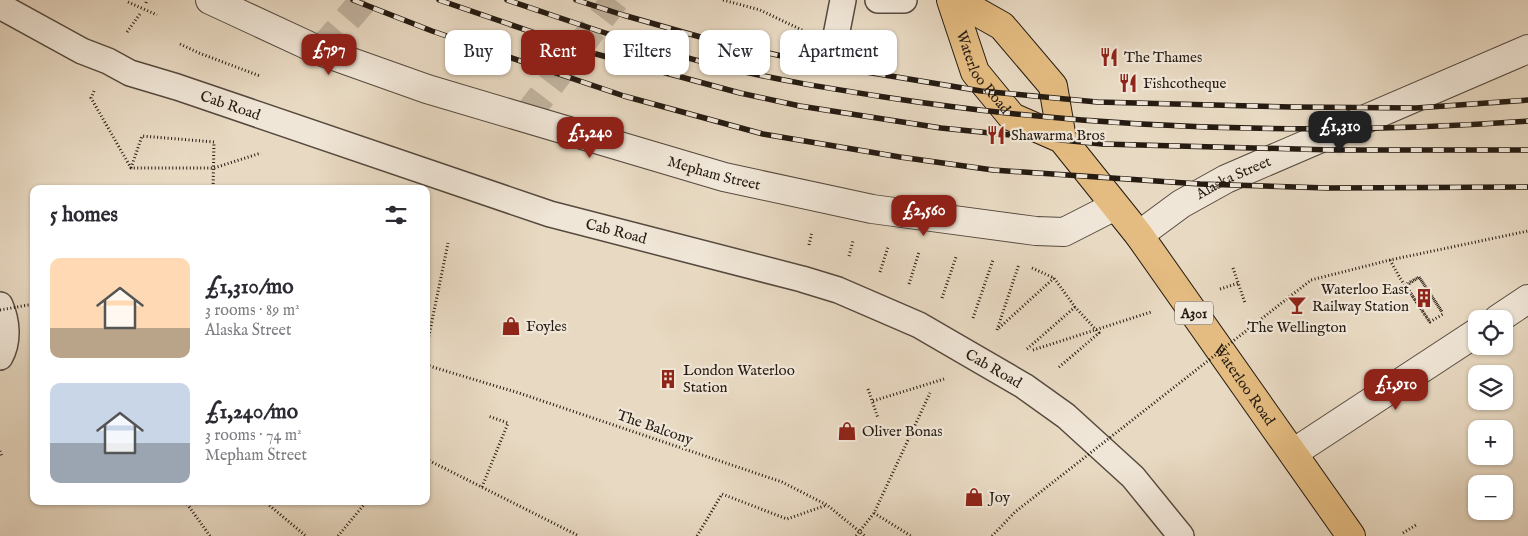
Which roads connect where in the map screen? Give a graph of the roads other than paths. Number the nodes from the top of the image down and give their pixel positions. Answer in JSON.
{"nodes":[{"id":1,"x":210,"y":0,"type":"edge"},
{"id":2,"x":843,"y":0,"type":"edge"},
{"id":3,"x":878,"y":0,"type":"edge"},
{"id":4,"x":904,"y":0,"type":"edge"},
{"id":5,"x":951,"y":0,"type":"edge"},
{"id":6,"x":956,"y":0,"type":"edge"},
{"id":7,"x":0,"y":6,"type":"edge"},
{"id":8,"x":837,"y":30,"type":"edge"},
{"id":9,"x":1528,"y":49,"type":"edge"},
{"id":10,"x":1062,"y":140,"type":"junction"},
{"id":11,"x":1115,"y":206,"type":"junction"},
{"id":12,"x":1139,"y":235,"type":"junction"},
{"id":13,"x":1528,"y":299,"type":"edge"},
{"id":14,"x":0,"y":305,"type":"edge"},
{"id":15,"x":1512,"y":310,"type":"edge"},
{"id":16,"x":1468,"y":338,"type":"edge"},
{"id":17,"x":0,"y":357,"type":"edge"},
{"id":18,"x":1293,"y":453,"type":"junction"},
{"id":19,"x":1182,"y":536,"type":"edge"},
{"id":20,"x":1351,"y":536,"type":"edge"}],
"edges":[{"from":1,"to":11,"type":"street","name":"Mepham Street"},
{"from":2,"to":8,"type":"lane"},
{"from":3,"to":4,"type":"lane"},
{"from":5,"to":10,"type":"main road","name":"Waterloo Road","number":"A301"},
{"from":6,"to":10,"type":"main road","name":"Waterloo Road","number":"A301"},
{"from":7,"to":19,"type":"lane","name":"Cab Road"},
{"from":9,"to":12,"type":"street","name":"Alaska Street"},
{"from":10,"to":11,"type":"main road","name":"Waterloo Road","number":"A301"},
{"from":11,"to":12,"type":"main road","name":"Waterloo Road","number":"A301"},
{"from":12,"to":18,"type":"main road","name":"Waterloo Road","number":"A301"},
{"from":13,"to":15,"type":"street"},
{"from":14,"to":17,"type":"lane"},
{"from":16,"to":18,"type":"street"},
{"from":18,"to":20,"type":"main road","name":"Waterloo Road","number":"A301"}]}
